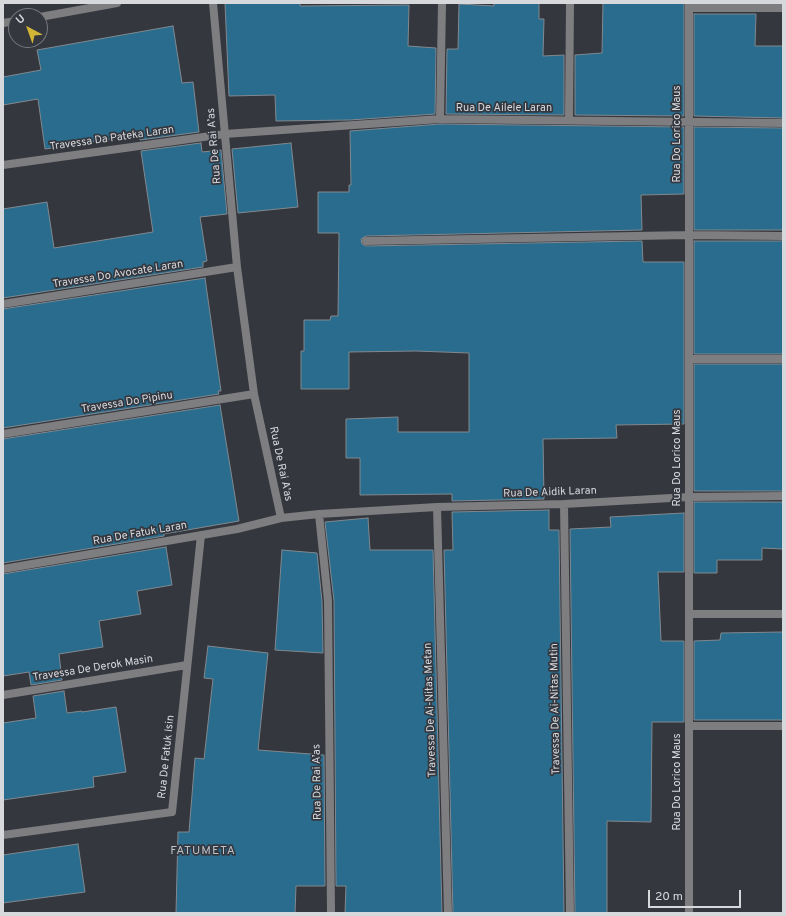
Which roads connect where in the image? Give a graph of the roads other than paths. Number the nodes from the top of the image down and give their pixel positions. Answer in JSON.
{"nodes":[{"id":1,"x":117,"y":3,"type":"edge"},
{"id":2,"x":213,"y":3,"type":"edge"},
{"id":3,"x":442,"y":3,"type":"edge"},
{"id":4,"x":570,"y":3,"type":"edge"},
{"id":5,"x":689,"y":6,"type":"edge"},
{"id":6,"x":783,"y":8,"type":"edge"},
{"id":7,"x":48,"y":16,"type":"edge"},
{"id":8,"x":440,"y":119,"type":"junction"},
{"id":9,"x":569,"y":120,"type":"junction"},
{"id":10,"x":689,"y":121,"type":"junction"},
{"id":11,"x":783,"y":123,"type":"edge"},
{"id":12,"x":225,"y":134,"type":"junction"},
{"id":13,"x":3,"y":165,"type":"edge"},
{"id":14,"x":689,"y":235,"type":"junction"},
{"id":15,"x":783,"y":236,"type":"edge"},
{"id":16,"x":366,"y":241,"type":"dead end"},
{"id":17,"x":237,"y":267,"type":"junction"},
{"id":18,"x":3,"y":304,"type":"edge"},
{"id":19,"x":689,"y":359,"type":"junction"},
{"id":20,"x":783,"y":359,"type":"edge"},
{"id":21,"x":254,"y":394,"type":"junction"},
{"id":22,"x":3,"y":434,"type":"edge"},
{"id":23,"x":783,"y":496,"type":"edge"},
{"id":24,"x":689,"y":497,"type":"junction"},
{"id":25,"x":564,"y":504,"type":"junction"},
{"id":26,"x":437,"y":507,"type":"junction"},
{"id":27,"x":319,"y":514,"type":"junction"},
{"id":28,"x":281,"y":518,"type":"junction"},
{"id":29,"x":201,"y":535,"type":"junction"},
{"id":30,"x":3,"y":569,"type":"edge"},
{"id":31,"x":689,"y":614,"type":"junction"},
{"id":32,"x":783,"y":614,"type":"edge"},
{"id":33,"x":188,"y":665,"type":"junction"},
{"id":34,"x":3,"y":695,"type":"edge"},
{"id":35,"x":689,"y":726,"type":"junction"},
{"id":36,"x":783,"y":726,"type":"edge"},
{"id":37,"x":3,"y":835,"type":"edge"},
{"id":38,"x":330,"y":913,"type":"edge"},
{"id":39,"x":448,"y":913,"type":"edge"},
{"id":40,"x":570,"y":913,"type":"edge"},
{"id":41,"x":689,"y":913,"type":"edge"}],
"edges":[{"from":1,"to":7,"type":"street"},
{"from":2,"to":12,"type":"street","name":"Rua De Rai A’as"},
{"from":3,"to":8,"type":"street"},
{"from":4,"to":9,"type":"street"},
{"from":5,"to":6,"type":"street"},
{"from":5,"to":10,"type":"street","name":"Rua Do Lorico Maus"},
{"from":8,"to":9,"type":"street","name":"Rua De Ailele Laran"},
{"from":8,"to":12,"type":"street","name":"Rua De Ailele Laran"},
{"from":9,"to":10,"type":"street","name":"Rua De Ailele Laran"},
{"from":10,"to":11,"type":"street","name":"Rua De Ailele Laran"},
{"from":10,"to":14,"type":"street","name":"Rua Do Lorico Maus"},
{"from":12,"to":13,"type":"street","name":"Travessa Da Pateka Laran"},
{"from":12,"to":17,"type":"street","name":"Rua De Rai A’as"},
{"from":14,"to":15,"type":"street"},
{"from":14,"to":16,"type":"street"},
{"from":14,"to":19,"type":"street","name":"Rua Do Lorico Maus"},
{"from":17,"to":18,"type":"street","name":"Travessa Do Avocate Laran"},
{"from":17,"to":21,"type":"street","name":"Rua De Rai A’as"},
{"from":19,"to":20,"type":"street"},
{"from":19,"to":24,"type":"street","name":"Rua Do Lorico Maus"},
{"from":21,"to":22,"type":"street","name":"Travessa Do Pipinu"},
{"from":21,"to":28,"type":"street","name":"Rua De Rai A’as"},
{"from":23,"to":24,"type":"street","name":"Rua De Aidik Laran"},
{"from":24,"to":25,"type":"street","name":"Rua De Aidik Laran"},
{"from":24,"to":31,"type":"street","name":"Rua Do Lorico Maus"},
{"from":25,"to":26,"type":"street","name":"Rua De Aidik Laran"},
{"from":25,"to":40,"type":"street","name":"Travessa De Ai-Nitas Mutin"},
{"from":26,"to":27,"type":"street","name":"Rua De Aidik Laran"},
{"from":26,"to":39,"type":"street","name":"Travessa De Ai-Nitas Metan"},
{"from":27,"to":28,"type":"street","name":"Rua De Rai A’as"},
{"from":27,"to":38,"type":"street","name":"Rua De Rai A’as"},
{"from":28,"to":29,"type":"street","name":"Rua De Fatuk Laran"},
{"from":29,"to":30,"type":"street","name":"Rua De Fatuk Laran"},
{"from":29,"to":33,"type":"street","name":"Rua De Fatuk Isin"},
{"from":31,"to":32,"type":"street"},
{"from":31,"to":35,"type":"street","name":"Rua Do Lorico Maus"},
{"from":33,"to":34,"type":"street","name":"Travessa De Derok Masin"},
{"from":33,"to":37,"type":"street","name":"Rua De Fatuk Isin"},
{"from":35,"to":36,"type":"street"},
{"from":35,"to":41,"type":"street","name":"Rua Do Lorico Maus"}]}
